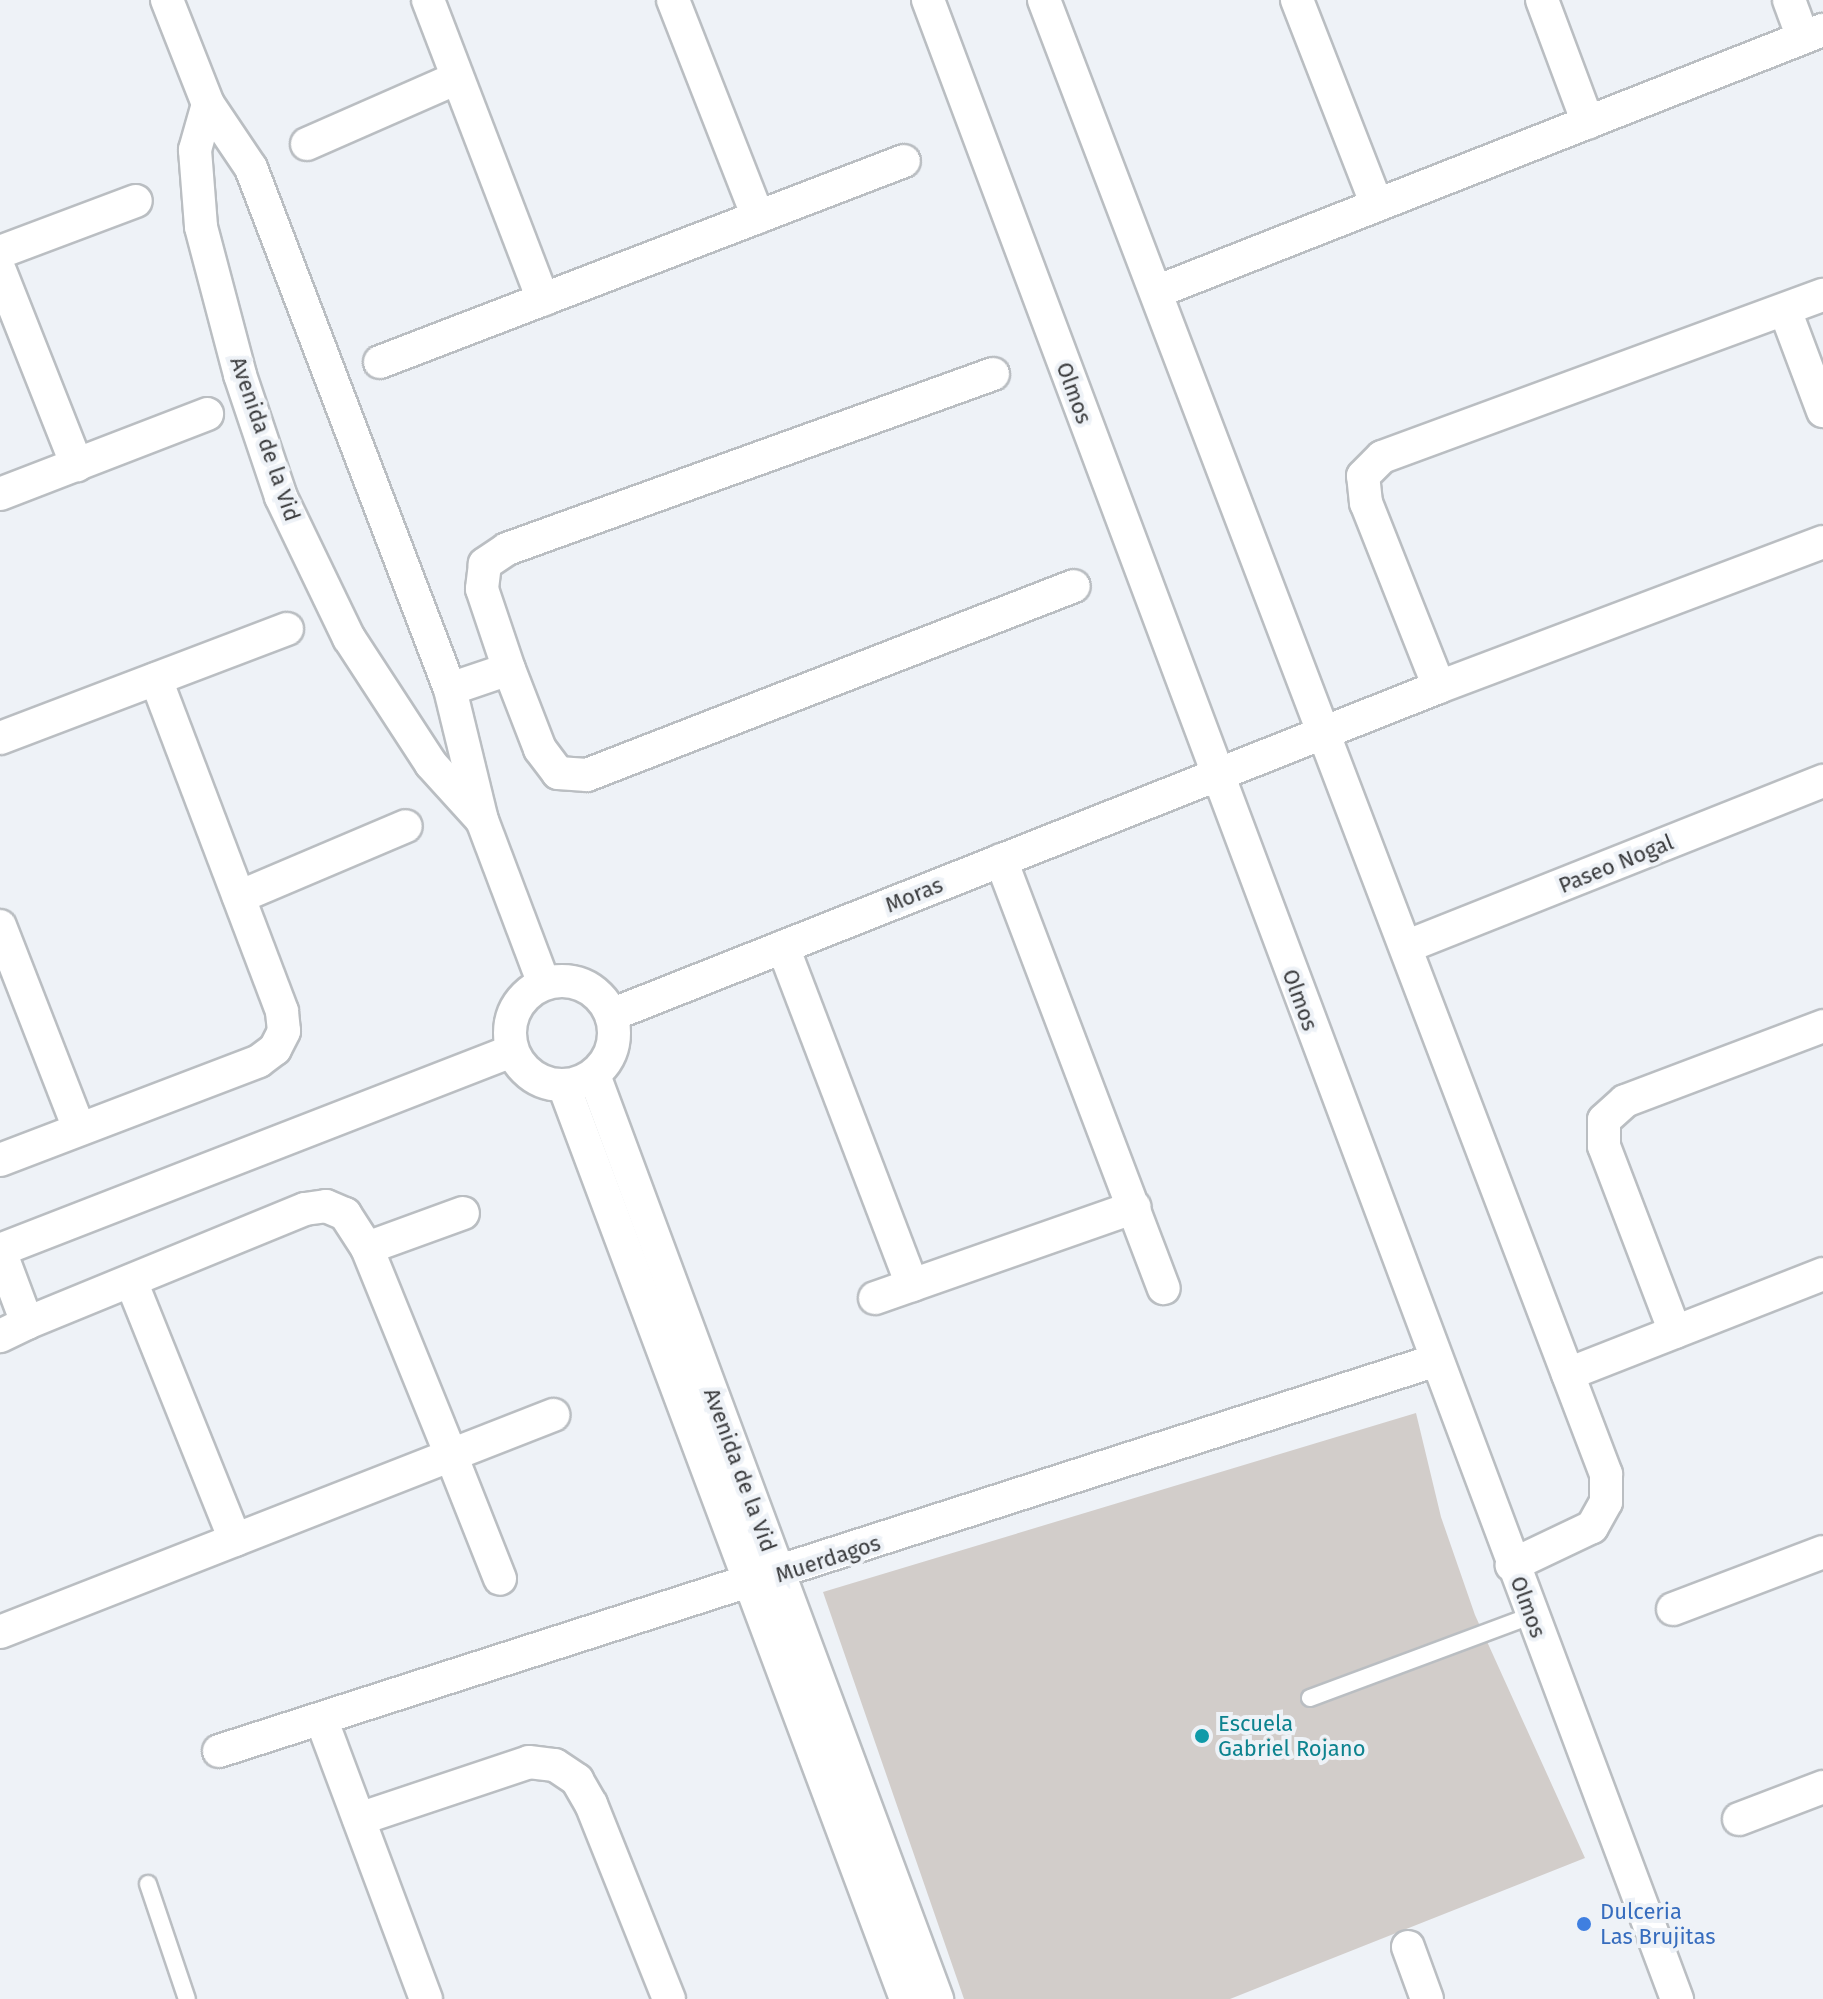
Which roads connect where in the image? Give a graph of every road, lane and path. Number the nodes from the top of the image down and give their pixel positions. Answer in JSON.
{"nodes":[{"id":1,"x":167,"y":0,"type":"edge"},
{"id":2,"x":428,"y":0,"type":"edge"},
{"id":3,"x":928,"y":0,"type":"edge"},
{"id":4,"x":1044,"y":0,"type":"edge"},
{"id":5,"x":1297,"y":0,"type":"edge"},
{"id":6,"x":1542,"y":0,"type":"edge"},
{"id":7,"x":1789,"y":0,"type":"edge"},
{"id":8,"x":676,"y":1,"type":"edge"},
{"id":9,"x":1813,"y":34,"type":"edge"},
{"id":10,"x":455,"y":79,"type":"junction"},
{"id":11,"x":208,"y":104,"type":"junction"},
{"id":12,"x":1588,"y":123,"type":"junction"},
{"id":13,"x":307,"y":144,"type":"dead end"},
{"id":14,"x":904,"y":161,"type":"dead end"},
{"id":15,"x":136,"y":201,"type":"dead end"},
{"id":16,"x":1377,"y":205,"type":"junction"},
{"id":17,"x":758,"y":217,"type":"junction"},
{"id":18,"x":0,"y":252,"type":"edge"},
{"id":19,"x":0,"y":271,"type":"edge"},
{"id":20,"x":1156,"y":292,"type":"junction"},
{"id":21,"x":1823,"y":295,"type":"edge"},
{"id":22,"x":543,"y":300,"type":"junction"},
{"id":23,"x":1785,"y":310,"type":"junction"},
{"id":24,"x":380,"y":362,"type":"dead end"},
{"id":25,"x":993,"y":374,"type":"dead end"},
{"id":26,"x":1823,"y":411,"type":"edge"},
{"id":27,"x":207,"y":414,"type":"dead end"},
{"id":28,"x":77,"y":465,"type":"junction"},
{"id":29,"x":0,"y":494,"type":"edge"},
{"id":30,"x":1823,"y":542,"type":"edge"},
{"id":31,"x":1074,"y":586,"type":"dead end"},
{"id":32,"x":287,"y":629,"type":"dead end"},
{"id":33,"x":509,"y":669,"type":"junction"},
{"id":34,"x":156,"y":679,"type":"junction"},
{"id":35,"x":1439,"y":687,"type":"junction"},
{"id":36,"x":450,"y":689,"type":"junction"},
{"id":37,"x":1324,"y":734,"type":"junction"},
{"id":38,"x":0,"y":738,"type":"edge"},
{"id":39,"x":1216,"y":775,"type":"junction"},
{"id":40,"x":1823,"y":781,"type":"edge"},
{"id":41,"x":482,"y":820,"type":"junction"},
{"id":42,"x":406,"y":826,"type":"dead end"},
{"id":43,"x":1001,"y":860,"type":"junction"},
{"id":44,"x":239,"y":897,"type":"junction"},
{"id":45,"x":0,"y":926,"type":"edge"},
{"id":46,"x":1408,"y":946,"type":"junction"},
{"id":47,"x":783,"y":947,"type":"junction"},
{"id":48,"x":544,"y":984,"type":"junction"},
{"id":49,"x":611,"y":1015,"type":"junction"},
{"id":50,"x":1823,"y":1026,"type":"edge"},
{"id":51,"x":512,"y":1051,"type":"junction"},
{"id":52,"x":594,"y":1075,"type":"junction"},
{"id":53,"x":564,"y":1086,"type":"junction"},
{"id":54,"x":79,"y":1129,"type":"junction"},
{"id":55,"x":0,"y":1160,"type":"edge"},
{"id":56,"x":1135,"y":1207,"type":"junction"},
{"id":57,"x":463,"y":1213,"type":"dead end"},
{"id":58,"x":367,"y":1248,"type":"junction"},
{"id":59,"x":0,"y":1251,"type":"edge"},
{"id":60,"x":1823,"y":1274,"type":"edge"},
{"id":61,"x":131,"y":1281,"type":"junction"},
{"id":62,"x":912,"y":1285,"type":"junction"},
{"id":63,"x":1164,"y":1288,"type":"dead end"},
{"id":64,"x":875,"y":1298,"type":"dead end"},
{"id":65,"x":14,"y":1329,"type":"edge"},
{"id":66,"x":1675,"y":1332,"type":"junction"},
{"id":67,"x":1434,"y":1361,"type":"junction"},
{"id":68,"x":1568,"y":1374,"type":"junction"},
{"id":69,"x":553,"y":1415,"type":"dead end"},
{"id":70,"x":451,"y":1455,"type":"junction"},
{"id":71,"x":235,"y":1540,"type":"junction"},
{"id":72,"x":1823,"y":1552,"type":"edge"},
{"id":73,"x":1512,"y":1565,"type":"junction"},
{"id":74,"x":500,"y":1579,"type":"dead end"},
{"id":75,"x":766,"y":1579,"type":"junction"},
{"id":76,"x":1673,"y":1609,"type":"dead end"},
{"id":77,"x":1530,"y":1616,"type":"junction"},
{"id":78,"x":3,"y":1622,"type":"edge"},
{"id":79,"x":1310,"y":1698,"type":"dead end"},
{"id":80,"x":322,"y":1721,"type":"junction"},
{"id":81,"x":219,"y":1751,"type":"dead end"},
{"id":82,"x":1823,"y":1787,"type":"edge"},
{"id":83,"x":359,"y":1819,"type":"junction"},
{"id":84,"x":1739,"y":1819,"type":"dead end"},
{"id":85,"x":148,"y":1884,"type":"dead end"},
{"id":86,"x":1408,"y":1947,"type":"dead end"},
{"id":87,"x":187,"y":1999,"type":"edge"},
{"id":88,"x":426,"y":1999,"type":"edge"},
{"id":89,"x":669,"y":1999,"type":"edge"},
{"id":90,"x":906,"y":1999,"type":"edge"},
{"id":91,"x":937,"y":1999,"type":"edge"},
{"id":92,"x":1427,"y":1999,"type":"edge"},
{"id":93,"x":1677,"y":1999,"type":"edge"}],
"edges":[{"from":1,"to":11,"type":"street","name":"Avenida de la Vid"},
{"from":2,"to":10,"type":"street"},
{"from":3,"to":39,"type":"street","name":"Olmos"},
{"from":4,"to":20,"type":"street"},
{"from":5,"to":16,"type":"street"},
{"from":6,"to":12,"type":"street"},
{"from":7,"to":9,"type":"street"},
{"from":8,"to":17,"type":"street"},
{"from":9,"to":12,"type":"street"},
{"from":10,"to":13,"type":"street"},
{"from":10,"to":22,"type":"street"},
{"from":11,"to":36,"type":"street","name":"Avenida de la Vid"},
{"from":11,"to":41,"type":"street","name":"Avenida de la Vid"},
{"from":12,"to":16,"type":"street"},
{"from":14,"to":17,"type":"street"},
{"from":15,"to":18,"type":"street"},
{"from":16,"to":20,"type":"street"},
{"from":17,"to":22,"type":"street"},
{"from":19,"to":28,"type":"street"},
{"from":20,"to":37,"type":"street"},
{"from":21,"to":23,"type":"street"},
{"from":22,"to":24,"type":"street"},
{"from":23,"to":26,"type":"street"},
{"from":23,"to":35,"type":"street"},
{"from":25,"to":33,"type":"street"},
{"from":27,"to":28,"type":"street"},
{"from":28,"to":29,"type":"street"},
{"from":30,"to":35,"type":"street","name":"Moras"},
{"from":31,"to":33,"type":"street"},
{"from":32,"to":34,"type":"street"},
{"from":33,"to":36,"type":"street"},
{"from":34,"to":38,"type":"street"},
{"from":34,"to":44,"type":"street"},
{"from":35,"to":37,"type":"street","name":"Moras"},
{"from":36,"to":41,"type":"street","name":"Avenida de la Vid"},
{"from":37,"to":39,"type":"street","name":"Moras"},
{"from":37,"to":46,"type":"street"},
{"from":39,"to":43,"type":"street","name":"Moras"},
{"from":39,"to":67,"type":"street","name":"Olmos"},
{"from":40,"to":46,"type":"street","name":"Paseo Nogal"},
{"from":41,"to":48,"type":"street","name":"Avenida de la Vid"},
{"from":42,"to":44,"type":"street"},
{"from":43,"to":47,"type":"street","name":"Moras"},
{"from":43,"to":56,"type":"street"},
{"from":44,"to":54,"type":"street"},
{"from":45,"to":54,"type":"street"},
{"from":46,"to":68,"type":"street"},
{"from":47,"to":49,"type":"street","name":"Moras"},
{"from":47,"to":62,"type":"street"},
{"from":48,"to":49,"type":"street"},
{"from":48,"to":51,"type":"street"},
{"from":49,"to":52,"type":"street"},
{"from":50,"to":66,"type":"street"},
{"from":51,"to":53,"type":"street"},
{"from":51,"to":59,"type":"street"},
{"from":52,"to":53,"type":"street"},
{"from":52,"to":75,"type":"street","name":"Avenida de la Vid"},
{"from":53,"to":75,"type":"street","name":"Avenida de la Vid"},
{"from":54,"to":55,"type":"street"},
{"from":56,"to":62,"type":"street"},
{"from":56,"to":63,"type":"street"},
{"from":57,"to":58,"type":"street"},
{"from":58,"to":61,"type":"street"},
{"from":58,"to":70,"type":"street"},
{"from":59,"to":65,"type":"street"},
{"from":60,"to":66,"type":"street"},
{"from":61,"to":65,"type":"street"},
{"from":61,"to":71,"type":"street"},
{"from":62,"to":64,"type":"street"},
{"from":66,"to":68,"type":"street"},
{"from":67,"to":73,"type":"street","name":"Olmos"},
{"from":67,"to":75,"type":"street","name":"Muerdagos"},
{"from":68,"to":73,"type":"street"},
{"from":69,"to":70,"type":"street"},
{"from":70,"to":71,"type":"street"},
{"from":70,"to":74,"type":"street"},
{"from":71,"to":78,"type":"street"},
{"from":72,"to":76,"type":"street"},
{"from":73,"to":77,"type":"street","name":"Olmos"},
{"from":75,"to":80,"type":"street","name":"Muerdagos"},
{"from":75,"to":90,"type":"street","name":"Avenida de la Vid"},
{"from":75,"to":91,"type":"street","name":"Avenida de la Vid"},
{"from":77,"to":79,"type":"lane"},
{"from":77,"to":93,"type":"street","name":"Olmos"},
{"from":80,"to":81,"type":"street","name":"Muerdagos"},
{"from":80,"to":83,"type":"street"},
{"from":82,"to":84,"type":"street"},
{"from":83,"to":88,"type":"street"},
{"from":83,"to":89,"type":"street"},
{"from":85,"to":87,"type":"lane"},
{"from":86,"to":92,"type":"street"}]}
